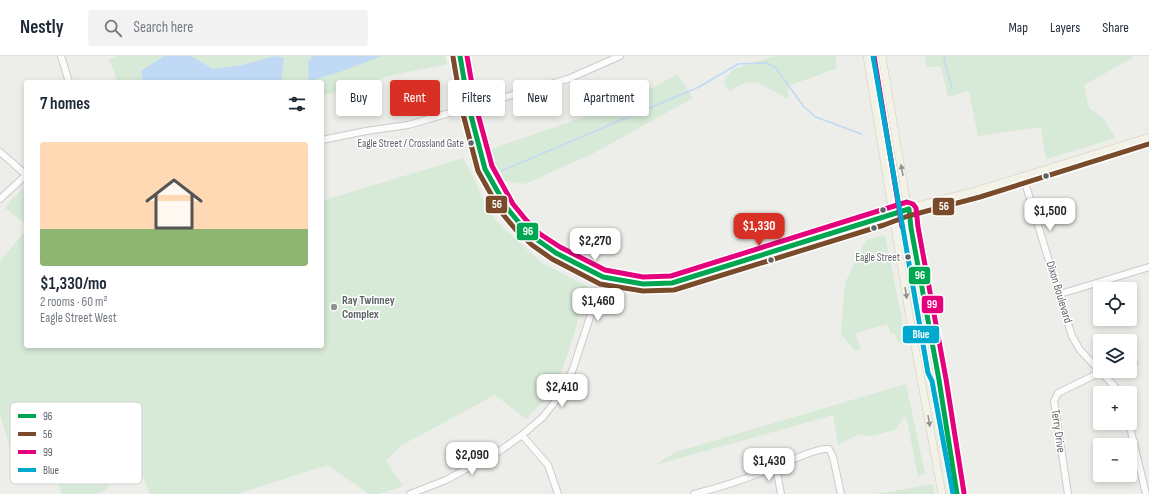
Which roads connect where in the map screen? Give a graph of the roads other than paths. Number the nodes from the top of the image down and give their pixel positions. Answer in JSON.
{"nodes":[{"id":1,"x":61,"y":56,"type":"edge"},
{"id":2,"x":460,"y":56,"type":"edge"},
{"id":3,"x":620,"y":56,"type":"edge"},
{"id":4,"x":867,"y":56,"type":"edge"},
{"id":5,"x":882,"y":56,"type":"edge"},
{"id":6,"x":606,"y":59,"type":"edge"},
{"id":7,"x":69,"y":80,"type":"edge"},
{"id":8,"x":464,"y":80,"type":"edge"},
{"id":9,"x":505,"y":97,"type":"edge"},
{"id":10,"x":448,"y":114,"type":"edge"},
{"id":11,"x":471,"y":116,"type":"edge"},
{"id":12,"x":1149,"y":137,"type":"edge"},
{"id":13,"x":324,"y":140,"type":"edge"},
{"id":14,"x":0,"y":152,"type":"edge"},
{"id":15,"x":24,"y":173,"type":"edge"},
{"id":16,"x":1023,"y":176,"type":"junction"},
{"id":17,"x":24,"y":177,"type":"edge"},
{"id":18,"x":0,"y":199,"type":"edge"},
{"id":19,"x":908,"y":208,"type":"junction"},
{"id":20,"x":893,"y":213,"type":"junction"},
{"id":21,"x":1149,"y":267,"type":"edge"},
{"id":22,"x":603,"y":277,"type":"junction"},
{"id":23,"x":625,"y":281,"type":"joint"},
{"id":24,"x":1060,"y":294,"type":"junction"},
{"id":25,"x":1093,"y":363,"type":"edge"},
{"id":26,"x":1093,"y":376,"type":"edge"},
{"id":27,"x":1107,"y":378,"type":"edge"},
{"id":28,"x":1114,"y":386,"type":"edge"},
{"id":29,"x":1131,"y":430,"type":"edge"},
{"id":30,"x":522,"y":435,"type":"junction"},
{"id":31,"x":776,"y":467,"type":"junction"},
{"id":32,"x":410,"y":494,"type":"edge"},
{"id":33,"x":558,"y":494,"type":"edge"},
{"id":34,"x":694,"y":494,"type":"edge"},
{"id":35,"x":781,"y":494,"type":"edge"},
{"id":36,"x":840,"y":494,"type":"edge"},
{"id":37,"x":942,"y":494,"type":"edge"},
{"id":38,"x":957,"y":494,"type":"edge"},
{"id":39,"x":1068,"y":494,"type":"edge"},
{"id":40,"x":1146,"y":494,"type":"edge"}],
"edges":[{"from":1,"to":7,"type":"street"},
{"from":2,"to":8,"type":"main road"},
{"from":3,"to":6,"type":"street"},
{"from":4,"to":20,"type":"main road"},
{"from":19,"to":5,"type":"main road","one_way":true},
{"from":6,"to":9,"type":"street"},
{"from":10,"to":13,"type":"street"},
{"from":11,"to":22,"type":"main road"},
{"from":12,"to":16,"type":"main road"},
{"from":14,"to":15,"type":"street"},
{"from":16,"to":19,"type":"main road"},
{"from":16,"to":24,"type":"street","name":"Dixon Boulevard"},
{"from":17,"to":18,"type":"street"},
{"from":19,"to":20,"type":"main road"},
{"from":19,"to":38,"type":"main road"},
{"from":20,"to":23,"type":"main road"},
{"from":20,"to":37,"type":"main road","one_way":true},
{"from":21,"to":24,"type":"street"},
{"from":22,"to":23,"type":"street"},
{"from":22,"to":30,"type":"street"},
{"from":24,"to":25,"type":"street","name":"Dixon Boulevard"},
{"from":26,"to":39,"type":"street","name":"Terry Drive"},
{"from":27,"to":28,"type":"street","name":"Dixon Boulevard"},
{"from":29,"to":40,"type":"street"},
{"from":30,"to":32,"type":"street"},
{"from":30,"to":33,"type":"street"},
{"from":31,"to":34,"type":"street"},
{"from":31,"to":35,"type":"street"},
{"from":31,"to":36,"type":"street"}]}
